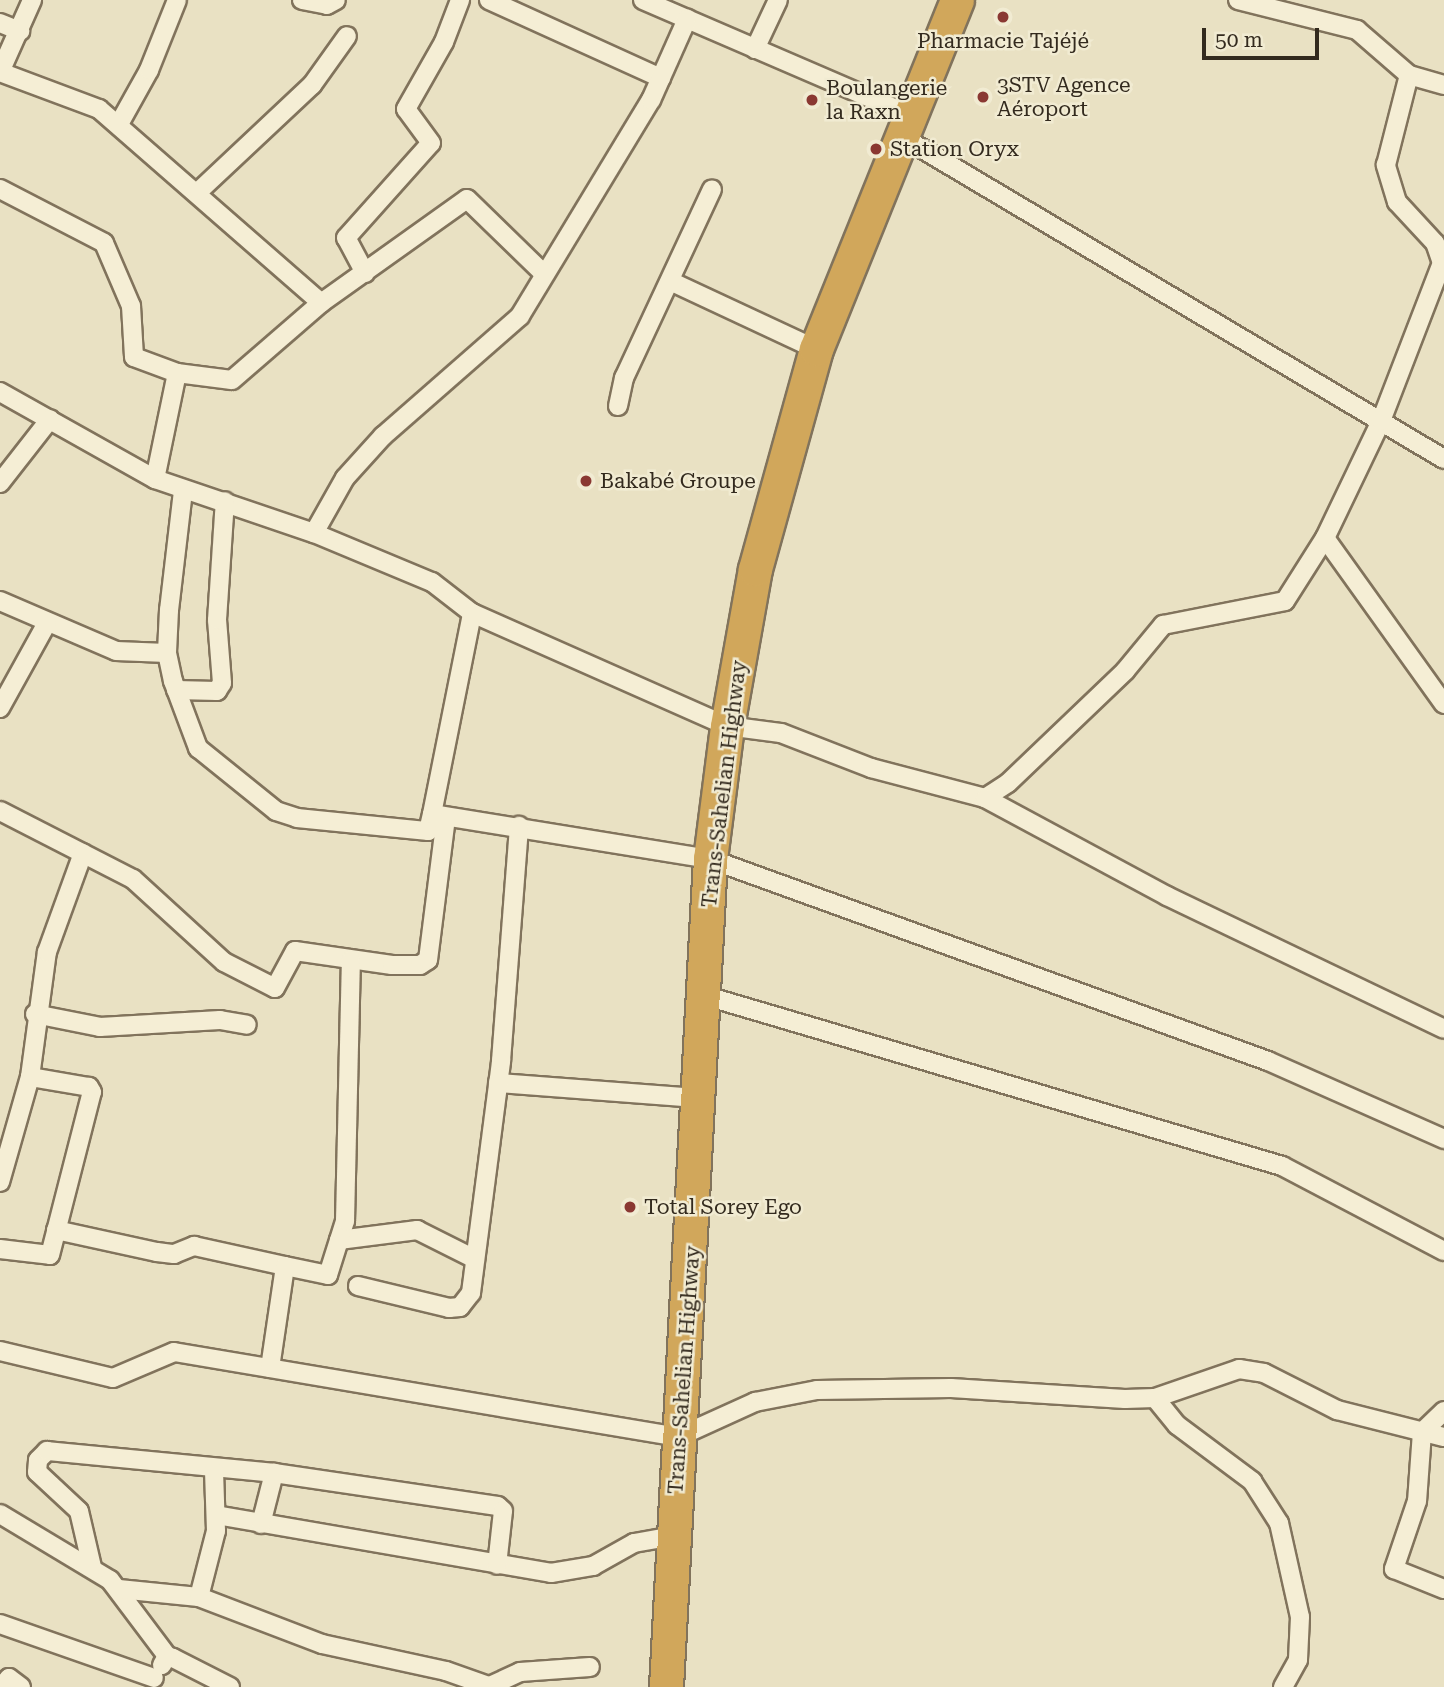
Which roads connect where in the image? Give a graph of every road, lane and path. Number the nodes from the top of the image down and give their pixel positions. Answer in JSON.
{"nodes":[{"id":1,"x":32,"y":0,"type":"edge"},
{"id":2,"x":177,"y":0,"type":"edge"},
{"id":3,"x":302,"y":0,"type":"edge"},
{"id":4,"x":336,"y":0,"type":"edge"},
{"id":5,"x":460,"y":0,"type":"edge"},
{"id":6,"x":489,"y":0,"type":"edge"},
{"id":7,"x":643,"y":0,"type":"edge"},
{"id":8,"x":778,"y":0,"type":"edge"},
{"id":9,"x":957,"y":0,"type":"edge"},
{"id":10,"x":1238,"y":0,"type":"edge"},
{"id":11,"x":687,"y":19,"type":"junction"},
{"id":12,"x":0,"y":23,"type":"edge"},
{"id":13,"x":20,"y":31,"type":"junction"},
{"id":14,"x":347,"y":36,"type":"dead end"},
{"id":15,"x":755,"y":50,"type":"junction"},
{"id":16,"x":0,"y":72,"type":"edge"},
{"id":17,"x":1409,"y":75,"type":"junction"},
{"id":18,"x":661,"y":78,"type":"junction"},
{"id":19,"x":1444,"y":85,"type":"edge"},
{"id":20,"x":119,"y":124,"type":"junction"},
{"id":21,"x":904,"y":124,"type":"junction"},
{"id":22,"x":0,"y":189,"type":"edge"},
{"id":23,"x":712,"y":189,"type":"dead end"},
{"id":24,"x":199,"y":191,"type":"junction"},
{"id":25,"x":1437,"y":236,"type":"edge"},
{"id":26,"x":365,"y":273,"type":"junction"},
{"id":27,"x":543,"y":273,"type":"junction"},
{"id":28,"x":672,"y":282,"type":"junction"},
{"id":29,"x":321,"y":303,"type":"junction"},
{"id":30,"x":816,"y":349,"type":"junction"},
{"id":31,"x":177,"y":373,"type":"junction"},
{"id":32,"x":0,"y":392,"type":"edge"},
{"id":33,"x":618,"y":406,"type":"dead end"},
{"id":34,"x":50,"y":419,"type":"junction"},
{"id":35,"x":1381,"y":421,"type":"junction"},
{"id":36,"x":1444,"y":459,"type":"edge"},
{"id":37,"x":155,"y":479,"type":"junction"},
{"id":38,"x":0,"y":483,"type":"edge"},
{"id":39,"x":183,"y":491,"type":"junction"},
{"id":40,"x":225,"y":501,"type":"junction"},
{"id":41,"x":314,"y":533,"type":"junction"},
{"id":42,"x":1325,"y":538,"type":"junction"},
{"id":43,"x":0,"y":601,"type":"edge"},
{"id":44,"x":472,"y":612,"type":"junction"},
{"id":45,"x":47,"y":624,"type":"junction"},
{"id":46,"x":167,"y":653,"type":"junction"},
{"id":47,"x":176,"y":690,"type":"junction"},
{"id":48,"x":1444,"y":704,"type":"edge"},
{"id":49,"x":0,"y":708,"type":"edge"},
{"id":50,"x":727,"y":726,"type":"junction"},
{"id":51,"x":985,"y":798,"type":"junction"},
{"id":52,"x":0,"y":811,"type":"edge"},
{"id":53,"x":439,"y":815,"type":"junction"},
{"id":54,"x":519,"y":826,"type":"junction"},
{"id":55,"x":83,"y":853,"type":"junction"},
{"id":56,"x":710,"y":859,"type":"junction"},
{"id":57,"x":351,"y":960,"type":"junction"},
{"id":58,"x":703,"y":995,"type":"junction"},
{"id":59,"x":35,"y":1014,"type":"junction"},
{"id":60,"x":247,"y":1025,"type":"dead end"},
{"id":61,"x":1444,"y":1029,"type":"edge"},
{"id":62,"x":30,"y":1077,"type":"junction"},
{"id":63,"x":498,"y":1083,"type":"junction"},
{"id":64,"x":697,"y":1098,"type":"junction"},
{"id":65,"x":1444,"y":1139,"type":"edge"},
{"id":66,"x":0,"y":1182,"type":"edge"},
{"id":67,"x":56,"y":1230,"type":"junction"},
{"id":68,"x":339,"y":1240,"type":"junction"},
{"id":69,"x":0,"y":1249,"type":"edge"},
{"id":70,"x":1444,"y":1251,"type":"edge"},
{"id":71,"x":473,"y":1258,"type":"junction"},
{"id":72,"x":285,"y":1266,"type":"junction"},
{"id":73,"x":358,"y":1286,"type":"dead end"},
{"id":74,"x":0,"y":1352,"type":"edge"},
{"id":75,"x":270,"y":1368,"type":"junction"},
{"id":76,"x":1155,"y":1398,"type":"junction"},
{"id":77,"x":1444,"y":1411,"type":"edge"},
{"id":78,"x":1422,"y":1432,"type":"junction"},
{"id":79,"x":678,"y":1437,"type":"junction"},
{"id":80,"x":1444,"y":1437,"type":"edge"},
{"id":81,"x":214,"y":1471,"type":"junction"},
{"id":82,"x":274,"y":1473,"type":"junction"},
{"id":83,"x":0,"y":1514,"type":"edge"},
{"id":84,"x":216,"y":1515,"type":"junction"},
{"id":85,"x":261,"y":1524,"type":"junction"},
{"id":86,"x":674,"y":1536,"type":"junction"},
{"id":87,"x":497,"y":1565,"type":"junction"},
{"id":88,"x":92,"y":1567,"type":"junction"},
{"id":89,"x":119,"y":1589,"type":"junction"},
{"id":90,"x":1444,"y":1589,"type":"edge"},
{"id":91,"x":199,"y":1597,"type":"junction"},
{"id":92,"x":0,"y":1624,"type":"edge"},
{"id":93,"x":167,"y":1657,"type":"junction"},
{"id":94,"x":590,"y":1667,"type":"dead end"},
{"id":95,"x":154,"y":1683,"type":"edge"},
{"id":96,"x":1,"y":1687,"type":"edge"},
{"id":97,"x":21,"y":1687,"type":"edge"},
{"id":98,"x":230,"y":1687,"type":"edge"},
{"id":99,"x":490,"y":1687,"type":"edge"},
{"id":100,"x":666,"y":1687,"type":"edge"},
{"id":101,"x":1283,"y":1687,"type":"edge"}],
"edges":[{"from":1,"to":13,"type":"street"},
{"from":2,"to":20,"type":"street"},
{"from":3,"to":4,"type":"street"},
{"from":5,"to":26,"type":"street"},
{"from":6,"to":18,"type":"street"},
{"from":7,"to":11,"type":"street"},
{"from":8,"to":15,"type":"street"},
{"from":9,"to":21,"type":"highway","name":"Trans-Sahelian Highway"},
{"from":10,"to":17,"type":"street"},
{"from":11,"to":15,"type":"street"},
{"from":11,"to":18,"type":"street"},
{"from":12,"to":13,"type":"street"},
{"from":13,"to":16,"type":"street"},
{"from":14,"to":24,"type":"street"},
{"from":15,"to":21,"type":"street"},
{"from":16,"to":20,"type":"street"},
{"from":17,"to":19,"type":"street"},
{"from":17,"to":25,"type":"street"},
{"from":18,"to":27,"type":"street"},
{"from":20,"to":24,"type":"street"},
{"from":21,"to":30,"type":"highway","name":"Trans-Sahelian Highway"},
{"from":21,"to":35,"type":"street"},
{"from":22,"to":31,"type":"street"},
{"from":23,"to":28,"type":"street"},
{"from":24,"to":29,"type":"street"},
{"from":25,"to":35,"type":"street"},
{"from":26,"to":27,"type":"street"},
{"from":26,"to":29,"type":"street"},
{"from":27,"to":41,"type":"street"},
{"from":28,"to":30,"type":"street"},
{"from":28,"to":33,"type":"street"},
{"from":29,"to":31,"type":"street"},
{"from":30,"to":50,"type":"highway","name":"Trans-Sahelian Highway"},
{"from":31,"to":37,"type":"street"},
{"from":32,"to":34,"type":"street"},
{"from":34,"to":37,"type":"street"},
{"from":34,"to":38,"type":"street"},
{"from":35,"to":36,"type":"street"},
{"from":35,"to":42,"type":"street"},
{"from":37,"to":39,"type":"street"},
{"from":39,"to":40,"type":"street"},
{"from":39,"to":46,"type":"street"},
{"from":40,"to":41,"type":"street"},
{"from":40,"to":47,"type":"street"},
{"from":41,"to":44,"type":"street"},
{"from":42,"to":48,"type":"street"},
{"from":42,"to":51,"type":"street"},
{"from":43,"to":45,"type":"street"},
{"from":44,"to":50,"type":"street"},
{"from":44,"to":53,"type":"street"},
{"from":45,"to":46,"type":"street"},
{"from":45,"to":49,"type":"street"},
{"from":46,"to":47,"type":"street"},
{"from":47,"to":53,"type":"street"},
{"from":50,"to":51,"type":"street"},
{"from":50,"to":56,"type":"highway","name":"Trans-Sahelian Highway"},
{"from":51,"to":61,"type":"street"},
{"from":52,"to":55,"type":"street"},
{"from":53,"to":54,"type":"street"},
{"from":53,"to":57,"type":"street"},
{"from":54,"to":56,"type":"street"},
{"from":54,"to":63,"type":"street"},
{"from":55,"to":57,"type":"street"},
{"from":55,"to":59,"type":"street"},
{"from":56,"to":58,"type":"highway","name":"Trans-Sahelian Highway"},
{"from":56,"to":65,"type":"street"},
{"from":57,"to":68,"type":"street"},
{"from":58,"to":64,"type":"highway","name":"Trans-Sahelian Highway"},
{"from":58,"to":70,"type":"street"},
{"from":59,"to":60,"type":"street"},
{"from":59,"to":62,"type":"street"},
{"from":62,"to":66,"type":"street"},
{"from":62,"to":67,"type":"street"},
{"from":63,"to":64,"type":"street"},
{"from":63,"to":71,"type":"street"},
{"from":64,"to":79,"type":"highway","name":"Trans-Sahelian Highway"},
{"from":67,"to":69,"type":"street"},
{"from":67,"to":72,"type":"street"},
{"from":68,"to":71,"type":"street"},
{"from":68,"to":72,"type":"street"},
{"from":71,"to":73,"type":"street"},
{"from":72,"to":75,"type":"street"},
{"from":74,"to":75,"type":"street"},
{"from":75,"to":79,"type":"street"},
{"from":76,"to":78,"type":"street"},
{"from":76,"to":79,"type":"street"},
{"from":76,"to":101,"type":"street"},
{"from":77,"to":78,"type":"street"},
{"from":78,"to":80,"type":"street"},
{"from":78,"to":90,"type":"street"},
{"from":79,"to":86,"type":"highway","name":"Trans-Sahelian Highway"},
{"from":81,"to":82,"type":"street"},
{"from":81,"to":84,"type":"street"},
{"from":81,"to":88,"type":"street"},
{"from":82,"to":85,"type":"street"},
{"from":82,"to":87,"type":"street"},
{"from":83,"to":88,"type":"street"},
{"from":84,"to":85,"type":"street"},
{"from":84,"to":91,"type":"street"},
{"from":85,"to":87,"type":"street"},
{"from":86,"to":87,"type":"street"},
{"from":86,"to":100,"type":"highway","name":"Trans-Sahelian Highway"},
{"from":88,"to":89,"type":"street"},
{"from":89,"to":91,"type":"street"},
{"from":89,"to":93,"type":"street"},
{"from":91,"to":99,"type":"street"},
{"from":92,"to":95,"type":"street"},
{"from":93,"to":95,"type":"street"},
{"from":93,"to":98,"type":"street"},
{"from":94,"to":99,"type":"street"},
{"from":96,"to":97,"type":"street"}]}
